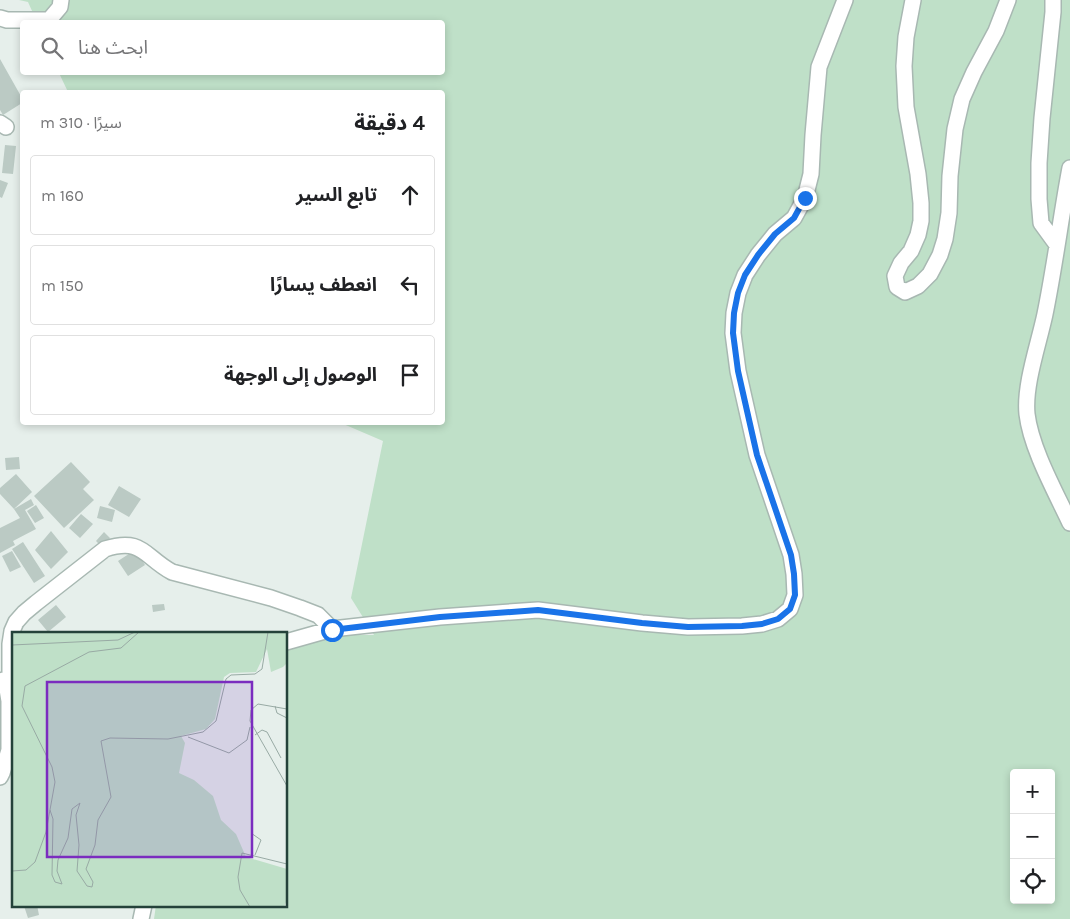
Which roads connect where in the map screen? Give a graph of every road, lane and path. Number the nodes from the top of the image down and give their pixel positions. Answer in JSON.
{"nodes":[{"id":1,"x":61,"y":0,"type":"edge"},
{"id":2,"x":845,"y":0,"type":"edge"},
{"id":3,"x":913,"y":0,"type":"edge"},
{"id":4,"x":1008,"y":0,"type":"edge"},
{"id":5,"x":1053,"y":0,"type":"edge"},
{"id":6,"x":0,"y":18,"type":"edge"},
{"id":7,"x":1070,"y":168,"type":"edge"},
{"id":8,"x":1057,"y":245,"type":"junction"},
{"id":9,"x":1070,"y":523,"type":"edge"},
{"id":10,"x":332,"y":630,"type":"junction"},
{"id":11,"x":288,"y":641,"type":"edge"},
{"id":12,"x":0,"y":675,"type":"edge"},
{"id":13,"x":7,"y":688,"type":"junction"},
{"id":14,"x":0,"y":777,"type":"edge"},
{"id":15,"x":144,"y":906,"type":"edge"},
{"id":16,"x":141,"y":919,"type":"edge"}],
"edges":[{"from":1,"to":6,"type":"street"},
{"from":2,"to":10,"type":"street"},
{"from":3,"to":4,"type":"street"},
{"from":5,"to":8,"type":"street"},
{"from":7,"to":8,"type":"street"},
{"from":8,"to":9,"type":"street"},
{"from":10,"to":11,"type":"street"},
{"from":10,"to":13,"type":"street"},
{"from":12,"to":13,"type":"street"},
{"from":13,"to":14,"type":"street"},
{"from":15,"to":16,"type":"street"}]}
